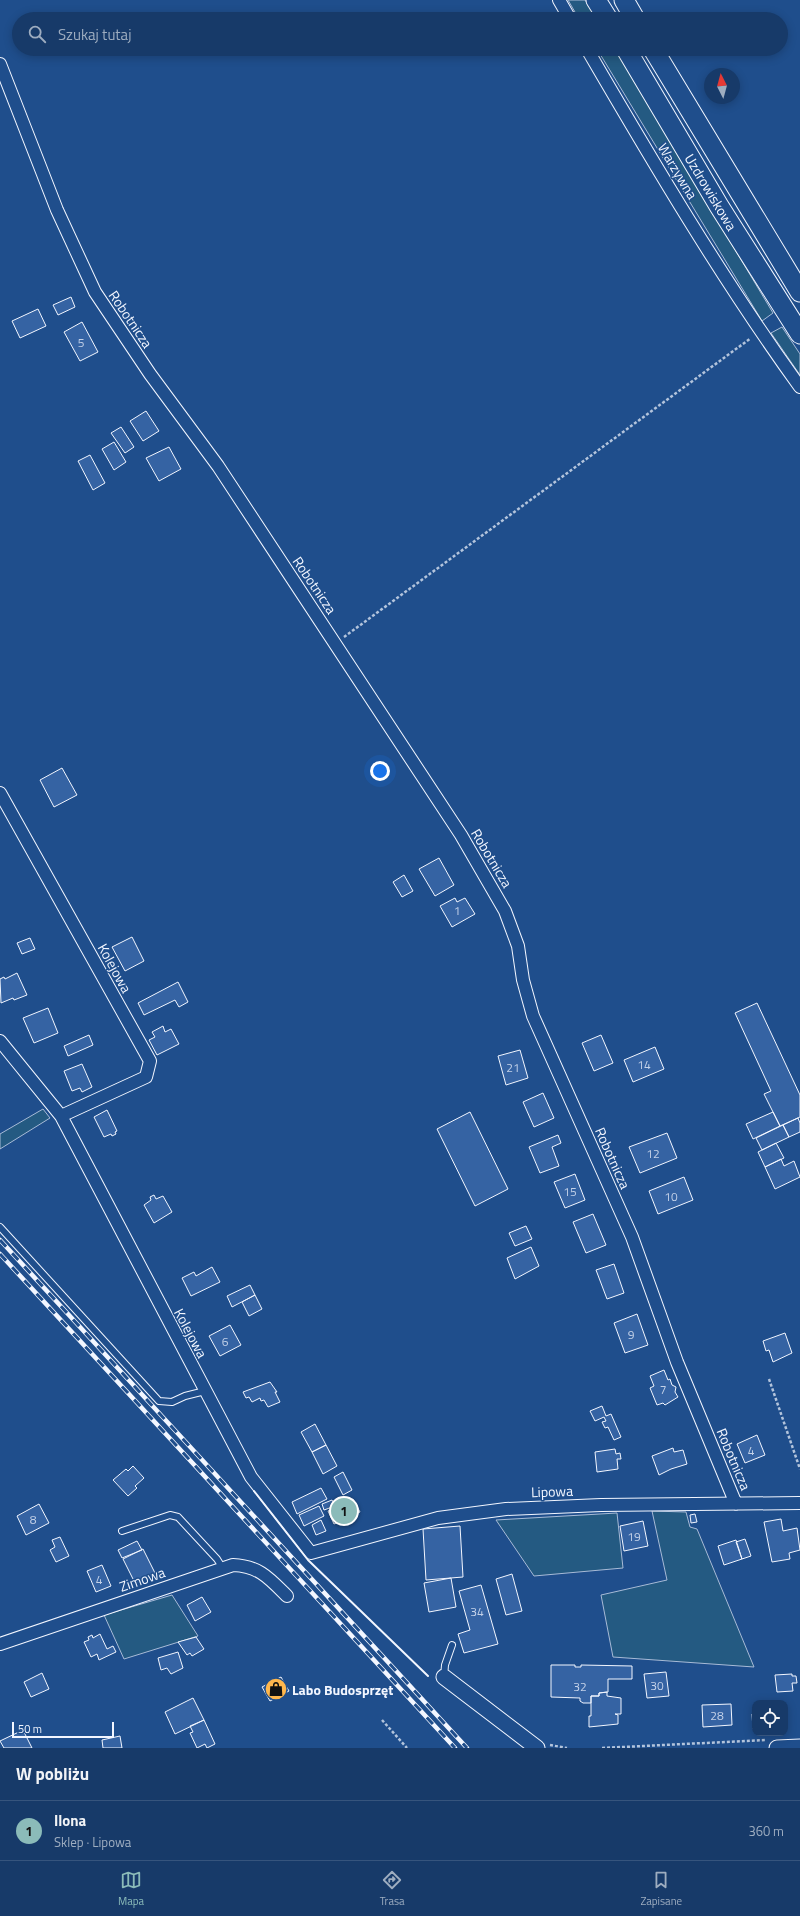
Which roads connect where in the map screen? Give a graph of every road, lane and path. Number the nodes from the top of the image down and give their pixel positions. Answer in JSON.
{"nodes":[{"id":1,"x":559,"y":0,"type":"edge"},
{"id":2,"x":596,"y":0,"type":"edge"},
{"id":3,"x":624,"y":0,"type":"edge"},
{"id":4,"x":566,"y":12,"type":"edge"},
{"id":5,"x":604,"y":12,"type":"edge"},
{"id":6,"x":631,"y":12,"type":"edge"},
{"id":7,"x":591,"y":56,"type":"edge"},
{"id":8,"x":630,"y":56,"type":"edge"},
{"id":9,"x":657,"y":56,"type":"edge"},
{"id":10,"x":0,"y":64,"type":"edge"},
{"id":11,"x":800,"y":292,"type":"edge"},
{"id":12,"x":760,"y":331,"type":"junction"},
{"id":13,"x":800,"y":334,"type":"edge"},
{"id":14,"x":800,"y":387,"type":"edge"},
{"id":15,"x":336,"y":643,"type":"junction"},
{"id":16,"x":0,"y":794,"type":"edge"},
{"id":17,"x":0,"y":1041,"type":"edge"},
{"id":18,"x":61,"y":1116,"type":"junction"},
{"id":19,"x":0,"y":1227,"type":"edge"},
{"id":20,"x":769,"y":1379,"type":"dead end"},
{"id":21,"x":205,"y":1391,"type":"junction"},
{"id":22,"x":800,"y":1469,"type":"edge"},
{"id":23,"x":800,"y":1503,"type":"edge"},
{"id":24,"x":736,"y":1504,"type":"junction"},
{"id":25,"x":122,"y":1531,"type":"dead end"},
{"id":26,"x":311,"y":1553,"type":"joint"},
{"id":27,"x":222,"y":1567,"type":"junction"},
{"id":28,"x":287,"y":1596,"type":"dead end"},
{"id":29,"x":0,"y":1644,"type":"edge"},
{"id":30,"x":452,"y":1645,"type":"dead end"},
{"id":31,"x":444,"y":1678,"type":"joint"},
{"id":32,"x":382,"y":1720,"type":"dead end"},
{"id":33,"x":773,"y":1744,"type":"edge"},
{"id":34,"x":800,"y":1747,"type":"edge"},
{"id":35,"x":407,"y":1748,"type":"edge"},
{"id":36,"x":537,"y":1748,"type":"edge"},
{"id":37,"x":602,"y":1748,"type":"edge"}],
"edges":[{"from":1,"to":4,"type":"street"},
{"from":2,"to":5,"type":"main road"},
{"from":3,"to":6,"type":"main road"},
{"from":7,"to":12,"type":"street","name":"Warzywna"},
{"from":8,"to":13,"type":"main road","name":"Uzdrowiskowa"},
{"from":9,"to":11,"type":"main road","name":"Uzdrowiskowa"},
{"from":10,"to":15,"type":"street","name":"Robotnicza"},
{"from":12,"to":14,"type":"street","name":"Warzywna"},
{"from":12,"to":15,"type":"path"},
{"from":15,"to":24,"type":"street","name":"Robotnicza"},
{"from":16,"to":18,"type":"street","name":"Kolejowa"},
{"from":17,"to":18,"type":"street","name":"Kolejowa"},
{"from":18,"to":21,"type":"street","name":"Kolejowa"},
{"from":19,"to":21,"type":"lane"},
{"from":20,"to":22,"type":"path"},
{"from":21,"to":26,"type":"street","name":"Kolejowa"},
{"from":23,"to":24,"type":"street","name":"Lipowa"},
{"from":24,"to":26,"type":"street","name":"Lipowa"},
{"from":25,"to":27,"type":"lane"},
{"from":27,"to":28,"type":"street","name":"Zimowa"},
{"from":27,"to":29,"type":"street","name":"Zimowa"},
{"from":30,"to":31,"type":"lane"},
{"from":31,"to":36,"type":"street"},
{"from":32,"to":35,"type":"path"},
{"from":33,"to":34,"type":"street"},
{"from":33,"to":37,"type":"path"}]}
